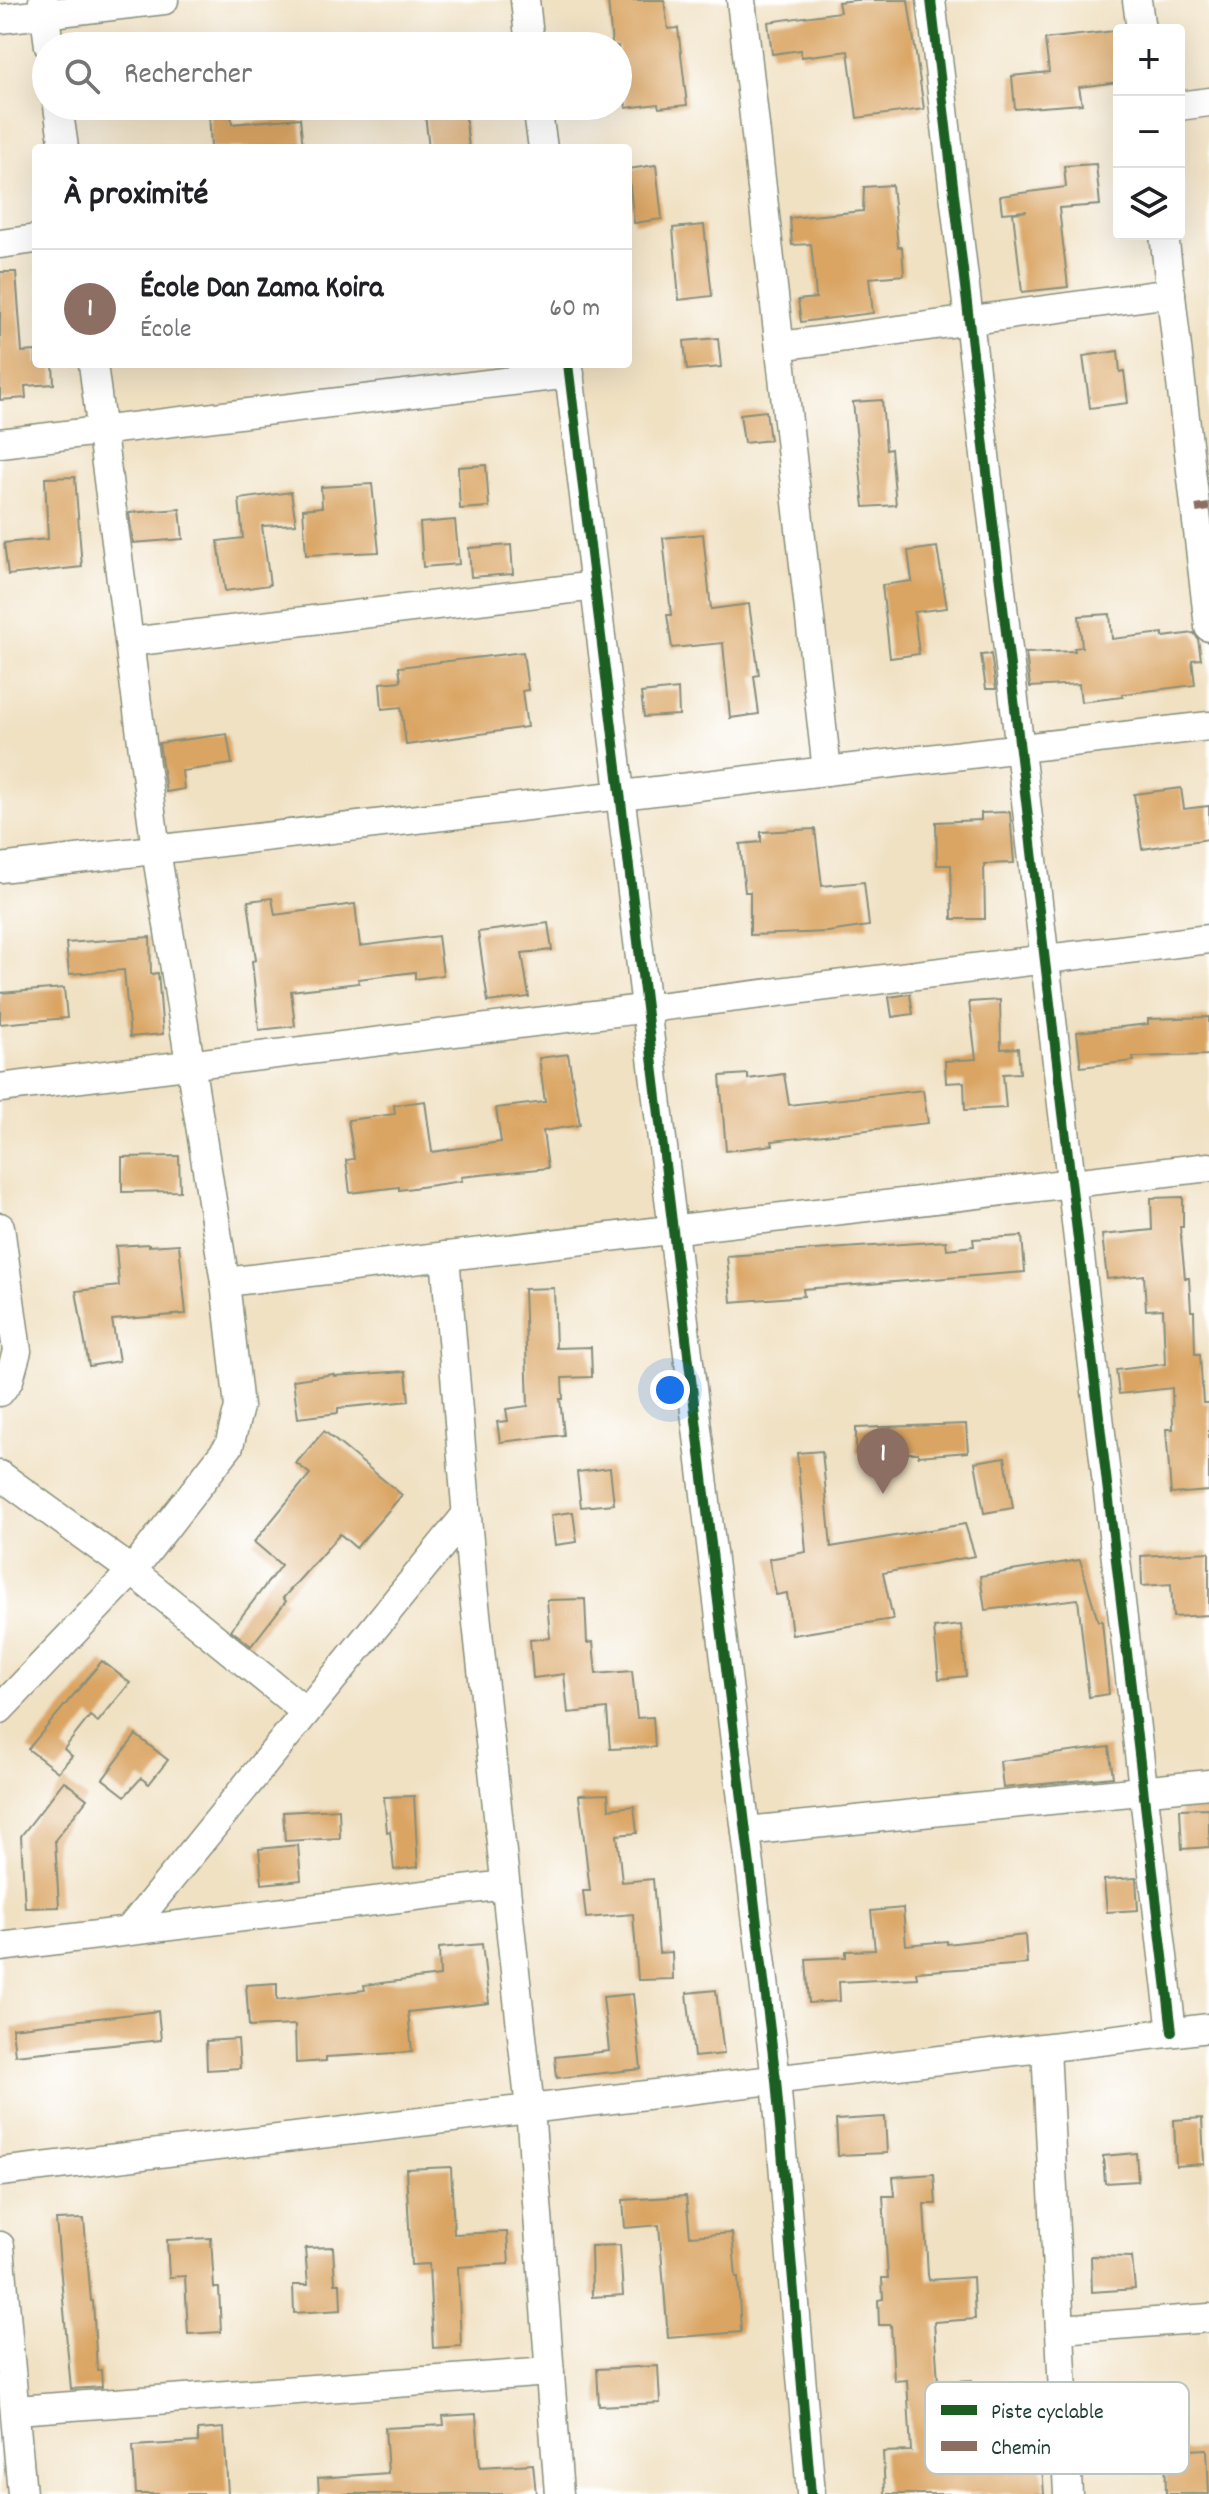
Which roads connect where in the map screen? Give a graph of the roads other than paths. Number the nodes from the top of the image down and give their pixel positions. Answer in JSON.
{"nodes":[{"id":1,"x":164,"y":0,"type":"edge"},
{"id":2,"x":525,"y":0,"type":"edge"},
{"id":3,"x":741,"y":0,"type":"edge"},
{"id":4,"x":931,"y":0,"type":"edge"},
{"id":5,"x":1137,"y":0,"type":"edge"},
{"id":6,"x":44,"y":7,"type":"edge"},
{"id":7,"x":0,"y":19,"type":"edge"},
{"id":8,"x":1140,"y":24,"type":"edge"},
{"id":9,"x":47,"y":32,"type":"edge"},
{"id":10,"x":528,"y":32,"type":"edge"},
{"id":11,"x":1209,"y":102,"type":"edge"},
{"id":12,"x":1185,"y":105,"type":"edge"},
{"id":13,"x":60,"y":120,"type":"edge"},
{"id":14,"x":539,"y":120,"type":"edge"},
{"id":15,"x":63,"y":144,"type":"edge"},
{"id":16,"x":542,"y":144,"type":"edge"},
{"id":17,"x":32,"y":240,"type":"edge"},
{"id":18,"x":1165,"y":240,"type":"edge"},
{"id":19,"x":0,"y":244,"type":"edge"},
{"id":20,"x":1171,"y":293,"type":"junction"},
{"id":21,"x":969,"y":320,"type":"junction"},
{"id":22,"x":780,"y":346,"type":"junction"},
{"id":23,"x":94,"y":368,"type":"edge"},
{"id":24,"x":569,"y":369,"type":"edge"},
{"id":25,"x":102,"y":431,"type":"junction"},
{"id":26,"x":0,"y":443,"type":"edge"},
{"id":27,"x":595,"y":586,"type":"junction"},
{"id":28,"x":1209,"y":627,"type":"edge"},
{"id":29,"x":130,"y":642,"type":"junction"},
{"id":30,"x":1209,"y":726,"type":"edge"},
{"id":31,"x":1020,"y":748,"type":"junction"},
{"id":32,"x":827,"y":771,"type":"junction"},
{"id":33,"x":621,"y":795,"type":"junction"},
{"id":34,"x":156,"y":850,"type":"junction"},
{"id":35,"x":0,"y":868,"type":"edge"},
{"id":36,"x":1209,"y":939,"type":"edge"},
{"id":37,"x":1045,"y":959,"type":"junction"},
{"id":38,"x":647,"y":1008,"type":"junction"},
{"id":39,"x":191,"y":1065,"type":"junction"},
{"id":40,"x":0,"y":1088,"type":"edge"},
{"id":41,"x":1209,"y":1167,"type":"edge"},
{"id":42,"x":1071,"y":1184,"type":"junction"},
{"id":43,"x":0,"y":1227,"type":"edge"},
{"id":44,"x":674,"y":1230,"type":"junction"},
{"id":45,"x":445,"y":1256,"type":"junction"},
{"id":46,"x":225,"y":1282,"type":"junction"},
{"id":47,"x":6,"y":1306,"type":"edge"},
{"id":48,"x":0,"y":1392,"type":"edge"},
{"id":49,"x":0,"y":1475,"type":"edge"},
{"id":50,"x":466,"y":1515,"type":"junction"},
{"id":51,"x":132,"y":1571,"type":"junction"},
{"id":52,"x":0,"y":1709,"type":"edge"},
{"id":53,"x":306,"y":1712,"type":"junction"},
{"id":54,"x":1209,"y":1784,"type":"edge"},
{"id":55,"x":1143,"y":1791,"type":"junction"},
{"id":56,"x":746,"y":1831,"type":"junction"},
{"id":57,"x":505,"y":1885,"type":"junction"},
{"id":58,"x":129,"y":1930,"type":"junction"},
{"id":59,"x":0,"y":1947,"type":"edge"},
{"id":60,"x":1209,"y":2028,"type":"edge"},
{"id":61,"x":1172,"y":2032,"type":"junction"},
{"id":62,"x":1046,"y":2048,"type":"junction"},
{"id":63,"x":776,"y":2080,"type":"junction"},
{"id":64,"x":530,"y":2109,"type":"junction"},
{"id":65,"x":0,"y":2172,"type":"edge"},
{"id":66,"x":0,"y":2246,"type":"edge"},
{"id":67,"x":1209,"y":2318,"type":"edge"},
{"id":68,"x":1061,"y":2329,"type":"junction"},
{"id":69,"x":550,"y":2372,"type":"junction"},
{"id":70,"x":1063,"y":2382,"type":"edge"},
{"id":71,"x":16,"y":2410,"type":"junction"},
{"id":72,"x":1067,"y":2474,"type":"edge"},
{"id":73,"x":22,"y":2494,"type":"edge"},
{"id":74,"x":559,"y":2494,"type":"edge"},
{"id":75,"x":811,"y":2494,"type":"edge"},
{"id":76,"x":1068,"y":2494,"type":"edge"}],
"edges":[{"from":1,"to":6,"type":"street"},
{"from":2,"to":10,"type":"street"},
{"from":3,"to":22,"type":"street"},
{"from":4,"to":21,"type":"street"},
{"from":5,"to":8,"type":"street"},
{"from":6,"to":7,"type":"street"},
{"from":6,"to":9,"type":"street"},
{"from":11,"to":12,"type":"street"},
{"from":13,"to":15,"type":"street"},
{"from":14,"to":16,"type":"street"},
{"from":17,"to":19,"type":"street"},
{"from":18,"to":20,"type":"street"},
{"from":20,"to":21,"type":"street"},
{"from":20,"to":28,"type":"street"},
{"from":21,"to":22,"type":"street"},
{"from":21,"to":31,"type":"street"},
{"from":22,"to":32,"type":"street"},
{"from":23,"to":25,"type":"street"},
{"from":24,"to":25,"type":"street"},
{"from":24,"to":27,"type":"street"},
{"from":25,"to":26,"type":"street"},
{"from":25,"to":29,"type":"street"},
{"from":27,"to":29,"type":"street"},
{"from":27,"to":33,"type":"street"},
{"from":29,"to":34,"type":"street"},
{"from":30,"to":31,"type":"street"},
{"from":31,"to":32,"type":"street"},
{"from":31,"to":37,"type":"street"},
{"from":32,"to":33,"type":"street"},
{"from":33,"to":34,"type":"street"},
{"from":33,"to":38,"type":"street"},
{"from":34,"to":35,"type":"street"},
{"from":34,"to":39,"type":"street"},
{"from":36,"to":37,"type":"street"},
{"from":37,"to":38,"type":"street"},
{"from":37,"to":42,"type":"street"},
{"from":38,"to":39,"type":"street"},
{"from":38,"to":44,"type":"street"},
{"from":39,"to":40,"type":"street"},
{"from":39,"to":46,"type":"street"},
{"from":41,"to":42,"type":"street"},
{"from":42,"to":44,"type":"street"},
{"from":42,"to":55,"type":"street"},
{"from":43,"to":47,"type":"street"},
{"from":44,"to":45,"type":"street"},
{"from":44,"to":56,"type":"street"},
{"from":45,"to":46,"type":"street"},
{"from":45,"to":50,"type":"street"},
{"from":46,"to":51,"type":"street"},
{"from":47,"to":48,"type":"street"},
{"from":49,"to":51,"type":"street"},
{"from":50,"to":53,"type":"street"},
{"from":50,"to":57,"type":"street"},
{"from":51,"to":52,"type":"street"},
{"from":51,"to":53,"type":"street"},
{"from":53,"to":58,"type":"street"},
{"from":54,"to":55,"type":"street"},
{"from":55,"to":56,"type":"street"},
{"from":55,"to":61,"type":"street"},
{"from":56,"to":63,"type":"street"},
{"from":57,"to":58,"type":"street"},
{"from":57,"to":64,"type":"street"},
{"from":58,"to":59,"type":"street"},
{"from":60,"to":61,"type":"street"},
{"from":61,"to":62,"type":"street"},
{"from":62,"to":63,"type":"street"},
{"from":62,"to":68,"type":"street"},
{"from":63,"to":64,"type":"street"},
{"from":63,"to":75,"type":"street"},
{"from":64,"to":65,"type":"street"},
{"from":64,"to":69,"type":"street"},
{"from":66,"to":71,"type":"street"},
{"from":67,"to":68,"type":"street"},
{"from":68,"to":70,"type":"street"},
{"from":69,"to":71,"type":"street"},
{"from":69,"to":74,"type":"street"},
{"from":71,"to":73,"type":"street"},
{"from":72,"to":76,"type":"street"}]}
